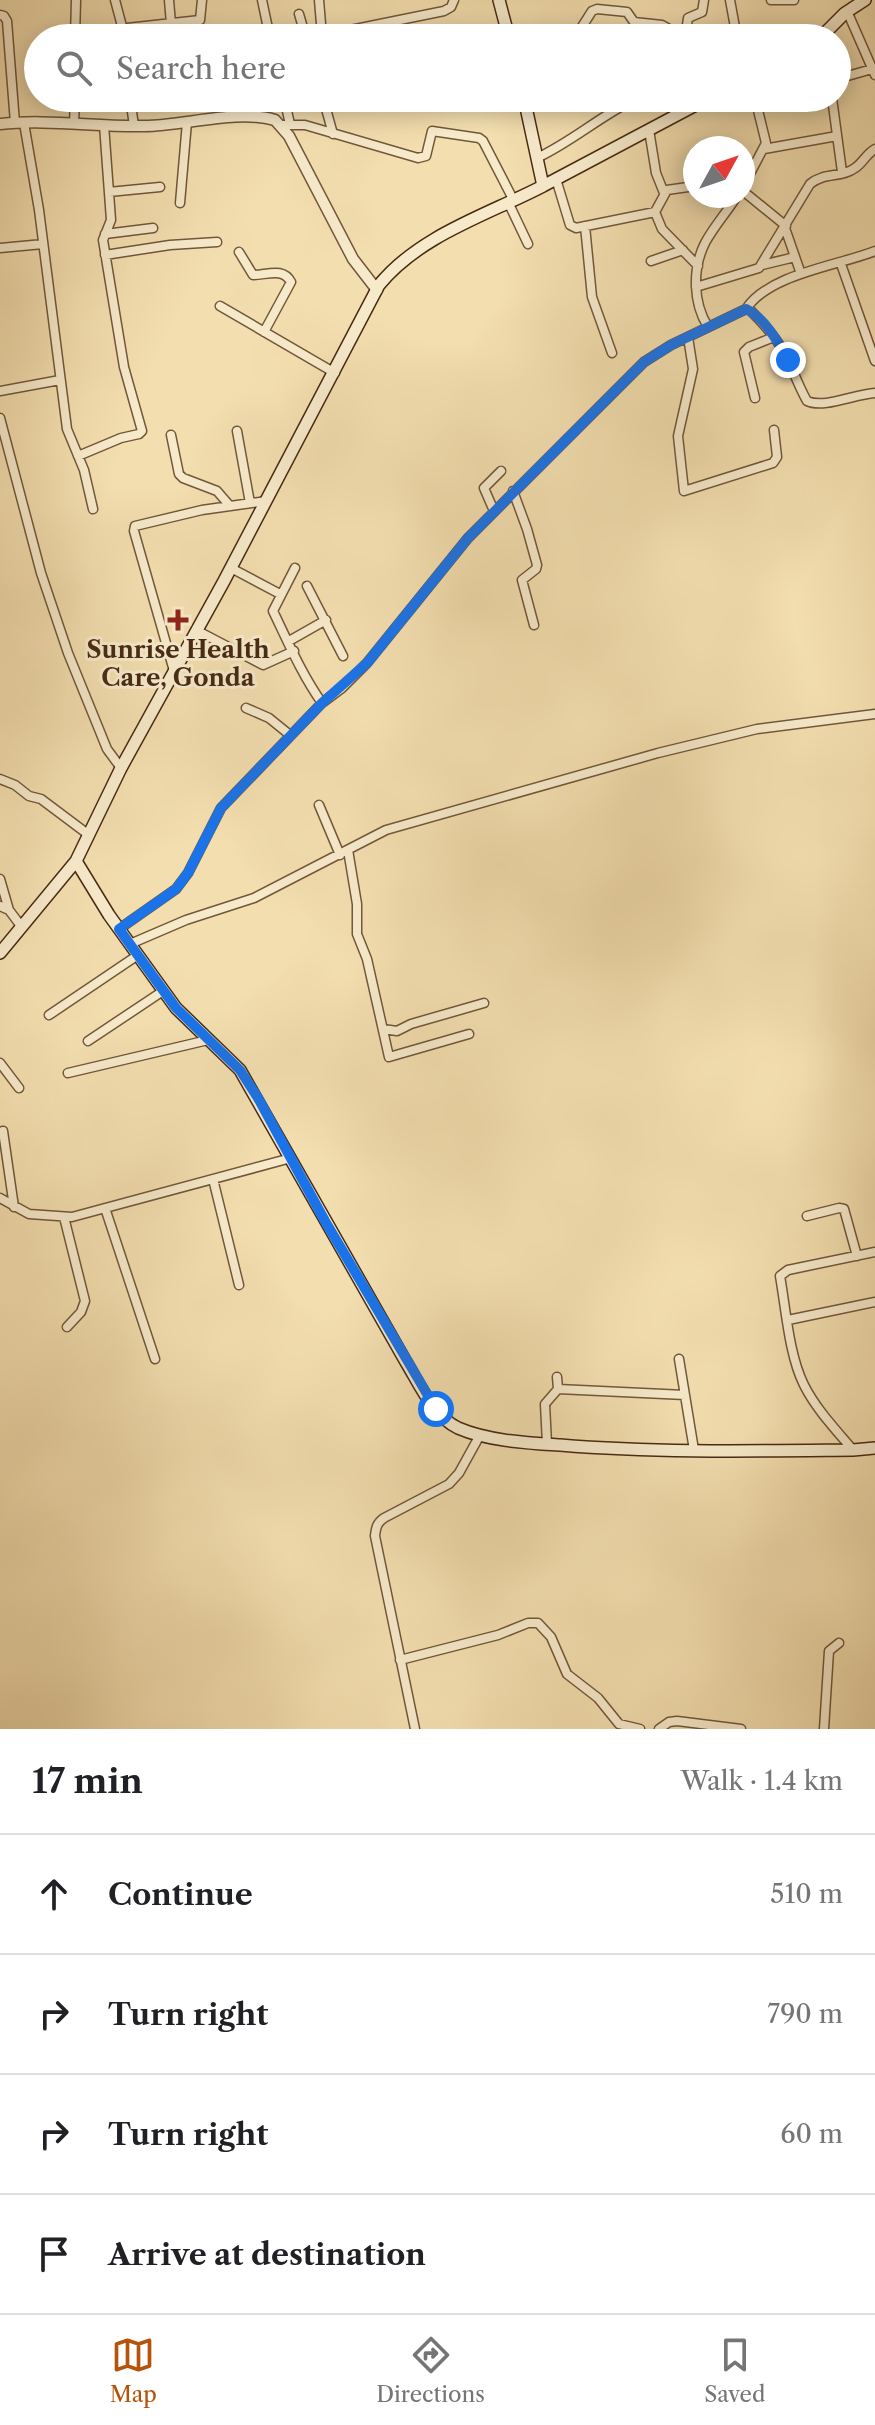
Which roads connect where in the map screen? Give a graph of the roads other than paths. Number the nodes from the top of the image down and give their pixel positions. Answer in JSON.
{"nodes":[{"id":1,"x":76,"y":0,"type":"edge"},
{"id":2,"x":115,"y":0,"type":"edge"},
{"id":3,"x":169,"y":0,"type":"edge"},
{"id":4,"x":202,"y":0,"type":"edge"},
{"id":5,"x":262,"y":0,"type":"edge"},
{"id":6,"x":319,"y":0,"type":"edge"},
{"id":7,"x":499,"y":0,"type":"edge"},
{"id":8,"x":704,"y":0,"type":"edge"},
{"id":9,"x":730,"y":0,"type":"edge"},
{"id":10,"x":771,"y":0,"type":"edge"},
{"id":11,"x":794,"y":0,"type":"edge"},
{"id":12,"x":865,"y":0,"type":"edge"},
{"id":13,"x":451,"y":6,"type":"edge"},
{"id":14,"x":849,"y":7,"type":"edge"},
{"id":15,"x":299,"y":14,"type":"dead end"},
{"id":16,"x":0,"y":15,"type":"edge"},
{"id":17,"x":75,"y":24,"type":"edge"},
{"id":18,"x":121,"y":24,"type":"edge"},
{"id":19,"x":171,"y":24,"type":"joint"},
{"id":20,"x":267,"y":24,"type":"edge"},
{"id":21,"x":303,"y":24,"type":"edge"},
{"id":22,"x":321,"y":24,"type":"edge"},
{"id":23,"x":374,"y":24,"type":"edge"},
{"id":24,"x":505,"y":24,"type":"edge"},
{"id":25,"x":584,"y":24,"type":"edge"},
{"id":26,"x":653,"y":24,"type":"edge"},
{"id":27,"x":687,"y":24,"type":"edge"},
{"id":28,"x":734,"y":24,"type":"edge"},
{"id":29,"x":833,"y":24,"type":"edge"},
{"id":30,"x":874,"y":72,"type":"edge"},
{"id":31,"x":851,"y":76,"type":"edge"},
{"id":32,"x":74,"y":112,"type":"edge"},
{"id":33,"x":132,"y":112,"type":"edge"},
{"id":34,"x":285,"y":112,"type":"edge"},
{"id":35,"x":327,"y":112,"type":"edge"},
{"id":36,"x":527,"y":112,"type":"edge"},
{"id":37,"x":610,"y":112,"type":"edge"},
{"id":38,"x":683,"y":112,"type":"edge"},
{"id":39,"x":759,"y":112,"type":"edge"},
{"id":40,"x":834,"y":112,"type":"edge"},
{"id":41,"x":187,"y":122,"type":"junction"},
{"id":42,"x":20,"y":123,"type":"junction"},
{"id":43,"x":0,"y":124,"type":"edge"},
{"id":44,"x":74,"y":124,"type":"junction"},
{"id":45,"x":104,"y":125,"type":"junction"},
{"id":46,"x":286,"y":125,"type":"junction"},
{"id":47,"x":134,"y":126,"type":"junction"},
{"id":48,"x":649,"y":130,"type":"junction"},
{"id":49,"x":333,"y":134,"type":"junction"},
{"id":50,"x":837,"y":136,"type":"junction"},
{"id":51,"x":764,"y":149,"type":"junction"},
{"id":52,"x":875,"y":149,"type":"edge"},
{"id":53,"x":537,"y":158,"type":"junction"},
{"id":54,"x":755,"y":165,"type":"edge"},
{"id":55,"x":842,"y":172,"type":"junction"},
{"id":56,"x":556,"y":179,"type":"junction"},
{"id":57,"x":543,"y":186,"type":"junction"},
{"id":58,"x":160,"y":187,"type":"dead end"},
{"id":59,"x":683,"y":187,"type":"edge"},
{"id":60,"x":109,"y":192,"type":"junction"},
{"id":61,"x":664,"y":193,"type":"junction"},
{"id":62,"x":755,"y":196,"type":"edge"},
{"id":63,"x":511,"y":202,"type":"junction"},
{"id":64,"x":180,"y":203,"type":"dead end"},
{"id":65,"x":729,"y":208,"type":"edge"},
{"id":66,"x":655,"y":212,"type":"junction"},
{"id":67,"x":585,"y":226,"type":"junction"},
{"id":68,"x":785,"y":227,"type":"junction"},
{"id":69,"x":153,"y":228,"type":"dead end"},
{"id":70,"x":105,"y":234,"type":"junction"},
{"id":71,"x":217,"y":242,"type":"dead end"},
{"id":72,"x":43,"y":244,"type":"junction"},
{"id":73,"x":528,"y":244,"type":"dead end"},
{"id":74,"x":0,"y":248,"type":"edge"},
{"id":75,"x":683,"y":250,"type":"junction"},
{"id":76,"x":875,"y":251,"type":"edge"},
{"id":77,"x":239,"y":252,"type":"dead end"},
{"id":78,"x":105,"y":255,"type":"junction"},
{"id":79,"x":795,"y":257,"type":"junction"},
{"id":80,"x":651,"y":261,"type":"dead end"},
{"id":81,"x":841,"y":264,"type":"junction"},
{"id":82,"x":762,"y":265,"type":"junction"},
{"id":83,"x":698,"y":266,"type":"junction"},
{"id":84,"x":801,"y":274,"type":"junction"},
{"id":85,"x":696,"y":287,"type":"junction"},
{"id":86,"x":377,"y":290,"type":"junction"},
{"id":87,"x":220,"y":306,"type":"dead end"},
{"id":88,"x":746,"y":309,"type":"junction"},
{"id":89,"x":708,"y":327,"type":"junction"},
{"id":90,"x":264,"y":332,"type":"junction"},
{"id":91,"x":688,"y":337,"type":"junction"},
{"id":92,"x":774,"y":337,"type":"junction"},
{"id":93,"x":612,"y":353,"type":"dead end"},
{"id":94,"x":874,"y":355,"type":"edge"},
{"id":95,"x":335,"y":373,"type":"junction"},
{"id":96,"x":60,"y":380,"type":"junction"},
{"id":97,"x":0,"y":391,"type":"edge"},
{"id":98,"x":875,"y":393,"type":"edge"},
{"id":99,"x":755,"y":398,"type":"dead end"},
{"id":100,"x":0,"y":418,"type":"edge"},
{"id":101,"x":774,"y":430,"type":"dead end"},
{"id":102,"x":237,"y":431,"type":"dead end"},
{"id":103,"x":171,"y":435,"type":"dead end"},
{"id":104,"x":2,"y":436,"type":"edge"},
{"id":105,"x":78,"y":456,"type":"junction"},
{"id":106,"x":501,"y":471,"type":"dead end"},
{"id":107,"x":513,"y":491,"type":"junction"},
{"id":108,"x":266,"y":501,"type":"junction"},
{"id":109,"x":250,"y":503,"type":"junction"},
{"id":110,"x":230,"y":506,"type":"junction"},
{"id":111,"x":93,"y":509,"type":"dead end"},
{"id":112,"x":494,"y":511,"type":"junction"},
{"id":113,"x":231,"y":568,"type":"junction"},
{"id":114,"x":295,"y":568,"type":"dead end"},
{"id":115,"x":307,"y":586,"type":"dead end"},
{"id":116,"x":280,"y":594,"type":"junction"},
{"id":117,"x":326,"y":620,"type":"junction"},
{"id":118,"x":534,"y":625,"type":"dead end"},
{"id":119,"x":196,"y":630,"type":"junction"},
{"id":120,"x":289,"y":641,"type":"junction"},
{"id":121,"x":294,"y":651,"type":"junction"},
{"id":122,"x":343,"y":656,"type":"dead end"},
{"id":123,"x":174,"y":671,"type":"junction"},
{"id":124,"x":322,"y":703,"type":"junction"},
{"id":125,"x":246,"y":708,"type":"dead end"},
{"id":126,"x":875,"y":714,"type":"edge"},
{"id":127,"x":290,"y":735,"type":"junction"},
{"id":128,"x":121,"y":768,"type":"junction"},
{"id":129,"x":0,"y":779,"type":"edge"},
{"id":130,"x":319,"y":805,"type":"dead end"},
{"id":131,"x":89,"y":835,"type":"junction"},
{"id":132,"x":344,"y":852,"type":"junction"},
{"id":133,"x":76,"y":861,"type":"junction"},
{"id":134,"x":0,"y":879,"type":"edge"},
{"id":135,"x":4,"y":908,"type":"edge"},
{"id":136,"x":21,"y":926,"type":"junction"},
{"id":137,"x":119,"y":929,"type":"junction"},
{"id":138,"x":130,"y":944,"type":"junction"},
{"id":139,"x":0,"y":953,"type":"edge"},
{"id":140,"x":138,"y":955,"type":"junction"},
{"id":141,"x":163,"y":991,"type":"junction"},
{"id":142,"x":484,"y":1003,"type":"dead end"},
{"id":143,"x":49,"y":1015,"type":"dead end"},
{"id":144,"x":383,"y":1029,"type":"junction"},
{"id":145,"x":469,"y":1034,"type":"dead end"},
{"id":146,"x":208,"y":1040,"type":"junction"},
{"id":147,"x":88,"y":1041,"type":"dead end"},
{"id":148,"x":0,"y":1063,"type":"edge"},
{"id":149,"x":68,"y":1073,"type":"dead end"},
{"id":150,"x":19,"y":1088,"type":"dead end"},
{"id":151,"x":3,"y":1131,"type":"dead end"},
{"id":152,"x":291,"y":1158,"type":"junction"},
{"id":153,"x":213,"y":1179,"type":"junction"},
{"id":154,"x":0,"y":1198,"type":"edge"},
{"id":155,"x":14,"y":1207,"type":"junction"},
{"id":156,"x":105,"y":1208,"type":"junction"},
{"id":157,"x":807,"y":1216,"type":"dead end"},
{"id":158,"x":64,"y":1217,"type":"junction"},
{"id":159,"x":875,"y":1252,"type":"edge"},
{"id":160,"x":857,"y":1256,"type":"junction"},
{"id":161,"x":239,"y":1285,"type":"dead end"},
{"id":162,"x":875,"y":1302,"type":"edge"},
{"id":163,"x":788,"y":1320,"type":"junction"},
{"id":164,"x":67,"y":1327,"type":"dead end"},
{"id":165,"x":155,"y":1359,"type":"dead end"},
{"id":166,"x":679,"y":1359,"type":"dead end"},
{"id":167,"x":557,"y":1377,"type":"dead end"},
{"id":168,"x":558,"y":1389,"type":"junction"},
{"id":169,"x":685,"y":1395,"type":"junction"},
{"id":170,"x":480,"y":1435,"type":"junction"},
{"id":171,"x":547,"y":1444,"type":"junction"},
{"id":172,"x":875,"y":1448,"type":"edge"},
{"id":173,"x":694,"y":1450,"type":"junction"},
{"id":174,"x":853,"y":1450,"type":"junction"},
{"id":175,"x":839,"y":1643,"type":"dead end"},
{"id":176,"x":400,"y":1660,"type":"junction"},
{"id":177,"x":415,"y":1729,"type":"edge"},
{"id":178,"x":640,"y":1729,"type":"edge"},
{"id":179,"x":659,"y":1729,"type":"edge"},
{"id":180,"x":741,"y":1729,"type":"edge"},
{"id":181,"x":824,"y":1729,"type":"edge"}],
"edges":[{"from":1,"to":17,"type":"street"},
{"from":2,"to":18,"type":"street"},
{"from":3,"to":19,"type":"street"},
{"from":4,"to":19,"type":"street"},
{"from":5,"to":20,"type":"street"},
{"from":6,"to":22,"type":"street"},
{"from":7,"to":24,"type":"main road"},
{"from":8,"to":27,"type":"street"},
{"from":9,"to":28,"type":"street"},
{"from":10,"to":11,"type":"street"},
{"from":12,"to":14,"type":"main road"},
{"from":13,"to":23,"type":"street"},
{"from":14,"to":29,"type":"main road"},
{"from":14,"to":30,"type":"street"},
{"from":15,"to":21,"type":"street"},
{"from":16,"to":42,"type":"street"},
{"from":25,"to":26,"type":"street"},
{"from":30,"to":31,"type":"street"},
{"from":32,"to":44,"type":"street"},
{"from":33,"to":47,"type":"street"},
{"from":34,"to":46,"type":"street"},
{"from":35,"to":49,"type":"street"},
{"from":36,"to":53,"type":"main road"},
{"from":37,"to":53,"type":"street"},
{"from":38,"to":48,"type":"main road"},
{"from":39,"to":51,"type":"street"},
{"from":40,"to":50,"type":"street"},
{"from":41,"to":46,"type":"street"},
{"from":41,"to":47,"type":"street"},
{"from":41,"to":64,"type":"street"},
{"from":42,"to":43,"type":"street"},
{"from":42,"to":44,"type":"street"},
{"from":42,"to":72,"type":"street"},
{"from":44,"to":45,"type":"street"},
{"from":45,"to":47,"type":"street"},
{"from":45,"to":60,"type":"street"},
{"from":46,"to":49,"type":"street"},
{"from":46,"to":86,"type":"street"},
{"from":48,"to":56,"type":"main road"},
{"from":48,"to":61,"type":"street"},
{"from":49,"to":63,"type":"street"},
{"from":50,"to":51,"type":"street"},
{"from":50,"to":55,"type":"street"},
{"from":51,"to":54,"type":"street"},
{"from":52,"to":55,"type":"street"},
{"from":53,"to":57,"type":"main road"},
{"from":55,"to":68,"type":"street"},
{"from":56,"to":57,"type":"main road"},
{"from":56,"to":67,"type":"street"},
{"from":57,"to":63,"type":"main road"},
{"from":58,"to":60,"type":"street"},
{"from":59,"to":61,"type":"street"},
{"from":60,"to":70,"type":"street"},
{"from":61,"to":66,"type":"street"},
{"from":62,"to":68,"type":"street"},
{"from":63,"to":73,"type":"street"},
{"from":63,"to":86,"type":"main road"},
{"from":65,"to":83,"type":"street"},
{"from":66,"to":67,"type":"street"},
{"from":66,"to":75,"type":"street"},
{"from":67,"to":93,"type":"street"},
{"from":68,"to":79,"type":"street"},
{"from":68,"to":82,"type":"street"},
{"from":69,"to":70,"type":"street"},
{"from":70,"to":78,"type":"street"},
{"from":71,"to":78,"type":"street"},
{"from":72,"to":74,"type":"street"},
{"from":72,"to":96,"type":"street"},
{"from":75,"to":80,"type":"street"},
{"from":75,"to":83,"type":"street"},
{"from":76,"to":81,"type":"street"},
{"from":77,"to":90,"type":"street"},
{"from":78,"to":105,"type":"street"},
{"from":79,"to":82,"type":"street"},
{"from":79,"to":84,"type":"street"},
{"from":81,"to":84,"type":"street"},
{"from":81,"to":94,"type":"street"},
{"from":82,"to":85,"type":"street"},
{"from":83,"to":85,"type":"street"},
{"from":84,"to":88,"type":"street"},
{"from":85,"to":89,"type":"street"},
{"from":86,"to":95,"type":"main road"},
{"from":87,"to":90,"type":"street"},
{"from":88,"to":89,"type":"street"},
{"from":88,"to":92,"type":"street"},
{"from":89,"to":91,"type":"street"},
{"from":90,"to":95,"type":"street"},
{"from":91,"to":101,"type":"street"},
{"from":91,"to":107,"type":"street"},
{"from":92,"to":98,"type":"street"},
{"from":92,"to":99,"type":"street"},
{"from":95,"to":108,"type":"main road"},
{"from":96,"to":97,"type":"street"},
{"from":96,"to":105,"type":"street"},
{"from":100,"to":104,"type":"street"},
{"from":102,"to":109,"type":"street"},
{"from":103,"to":110,"type":"street"},
{"from":104,"to":128,"type":"street"},
{"from":105,"to":111,"type":"street"},
{"from":106,"to":112,"type":"street"},
{"from":107,"to":112,"type":"street"},
{"from":107,"to":118,"type":"street"},
{"from":108,"to":109,"type":"street"},
{"from":108,"to":113,"type":"main road"},
{"from":109,"to":110,"type":"street"},
{"from":110,"to":123,"type":"street"},
{"from":112,"to":124,"type":"street"},
{"from":113,"to":116,"type":"street"},
{"from":113,"to":119,"type":"main road"},
{"from":114,"to":116,"type":"street"},
{"from":115,"to":117,"type":"street"},
{"from":116,"to":120,"type":"street"},
{"from":117,"to":120,"type":"street"},
{"from":117,"to":122,"type":"street"},
{"from":119,"to":121,"type":"street"},
{"from":119,"to":123,"type":"main road"},
{"from":120,"to":121,"type":"street"},
{"from":121,"to":124,"type":"street"},
{"from":123,"to":128,"type":"main road"},
{"from":124,"to":127,"type":"street"},
{"from":125,"to":127,"type":"street"},
{"from":126,"to":132,"type":"street"},
{"from":127,"to":137,"type":"street"},
{"from":128,"to":131,"type":"main road"},
{"from":129,"to":131,"type":"street"},
{"from":130,"to":132,"type":"street"},
{"from":131,"to":133,"type":"main road"},
{"from":132,"to":138,"type":"street"},
{"from":132,"to":144,"type":"street"},
{"from":133,"to":136,"type":"main road"},
{"from":133,"to":137,"type":"main road"},
{"from":134,"to":135,"type":"street"},
{"from":135,"to":136,"type":"street"},
{"from":136,"to":139,"type":"main road"},
{"from":137,"to":138,"type":"main road"},
{"from":138,"to":140,"type":"main road"},
{"from":140,"to":141,"type":"main road"},
{"from":140,"to":143,"type":"street"},
{"from":141,"to":146,"type":"main road"},
{"from":141,"to":147,"type":"street"},
{"from":142,"to":144,"type":"street"},
{"from":144,"to":145,"type":"street"},
{"from":146,"to":149,"type":"street"},
{"from":146,"to":152,"type":"main road"},
{"from":148,"to":150,"type":"street"},
{"from":151,"to":155,"type":"street"},
{"from":152,"to":153,"type":"street"},
{"from":152,"to":170,"type":"main road"},
{"from":153,"to":156,"type":"street"},
{"from":153,"to":161,"type":"street"},
{"from":154,"to":155,"type":"street"},
{"from":155,"to":158,"type":"street"},
{"from":156,"to":158,"type":"street"},
{"from":156,"to":165,"type":"street"},
{"from":157,"to":160,"type":"street"},
{"from":158,"to":164,"type":"street"},
{"from":159,"to":160,"type":"street"},
{"from":160,"to":163,"type":"street"},
{"from":162,"to":163,"type":"street"},
{"from":163,"to":174,"type":"street"},
{"from":166,"to":169,"type":"street"},
{"from":167,"to":168,"type":"street"},
{"from":168,"to":169,"type":"street"},
{"from":168,"to":171,"type":"street"},
{"from":169,"to":173,"type":"street"},
{"from":170,"to":171,"type":"main road"},
{"from":170,"to":176,"type":"street"},
{"from":171,"to":173,"type":"main road"},
{"from":172,"to":174,"type":"main road"},
{"from":173,"to":174,"type":"main road"},
{"from":175,"to":181,"type":"street"},
{"from":176,"to":177,"type":"street"},
{"from":176,"to":178,"type":"street"},
{"from":179,"to":180,"type":"street"}]}
